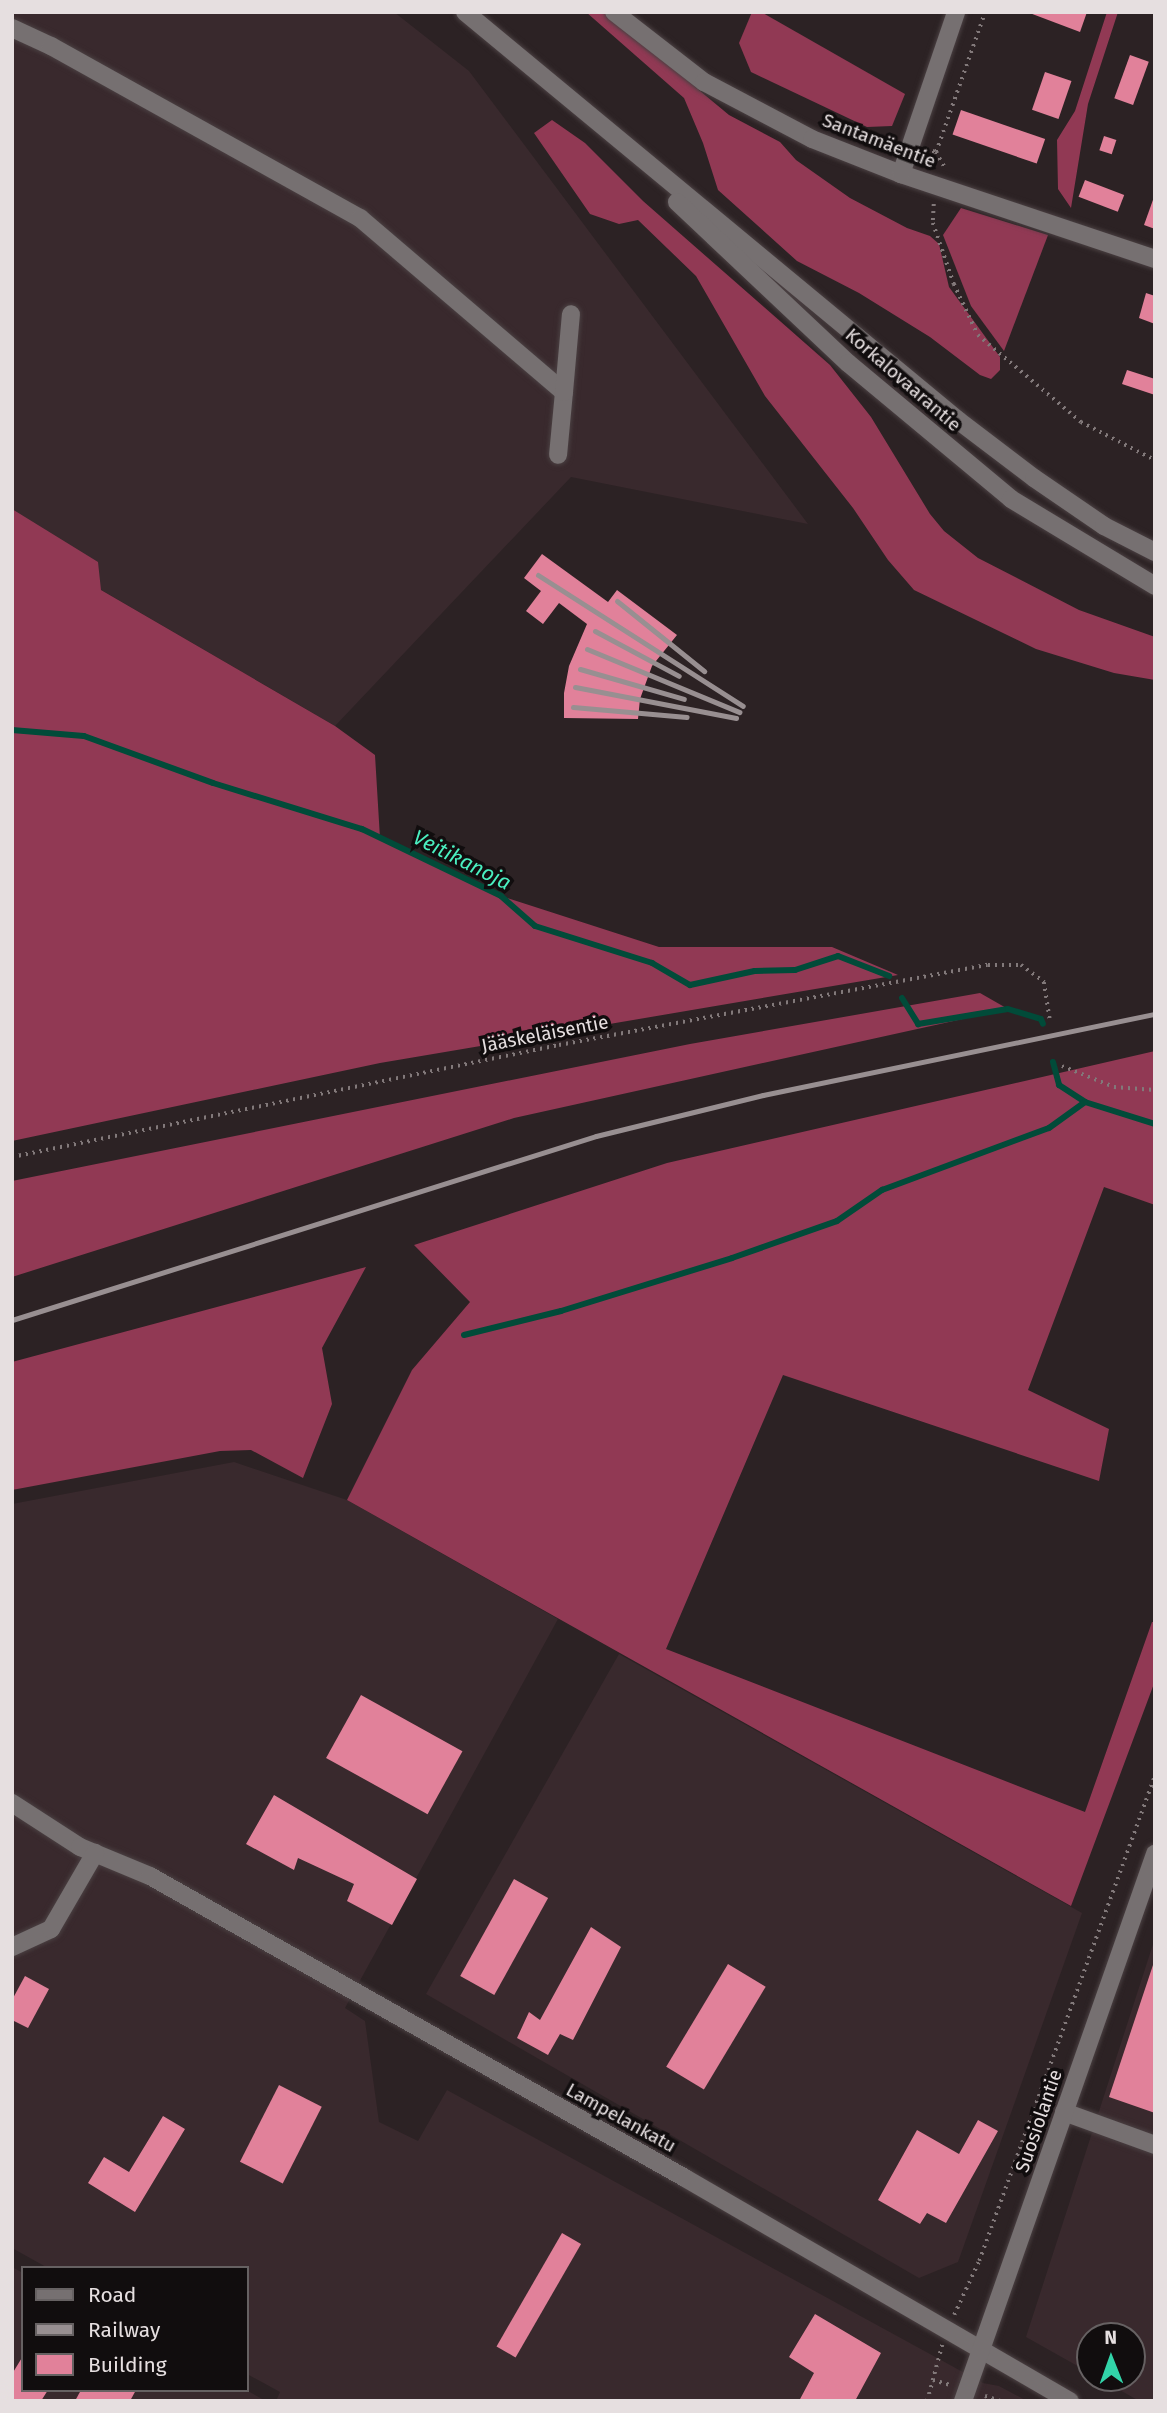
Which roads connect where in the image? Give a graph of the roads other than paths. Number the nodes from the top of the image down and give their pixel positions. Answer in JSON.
{"nodes":[{"id":1,"x":465,"y":12,"type":"edge"},
{"id":2,"x":614,"y":12,"type":"edge"},
{"id":3,"x":956,"y":12,"type":"edge"},
{"id":4,"x":12,"y":28,"type":"edge"},
{"id":5,"x":655,"y":170,"type":"junction"},
{"id":6,"x":901,"y":174,"type":"junction"},
{"id":7,"x":1155,"y":259,"type":"edge"},
{"id":8,"x":571,"y":314,"type":"dead end"},
{"id":9,"x":564,"y":392,"type":"junction"},
{"id":10,"x":558,"y":455,"type":"dead end"},
{"id":11,"x":1155,"y":552,"type":"edge"},
{"id":12,"x":1155,"y":586,"type":"edge"},
{"id":13,"x":12,"y":1803,"type":"edge"},
{"id":14,"x":95,"y":1853,"type":"junction"},
{"id":15,"x":1155,"y":1854,"type":"edge"},
{"id":16,"x":12,"y":1947,"type":"edge"},
{"id":17,"x":1064,"y":2112,"type":"junction"},
{"id":18,"x":1155,"y":2145,"type":"edge"},
{"id":19,"x":981,"y":2352,"type":"junction"},
{"id":20,"x":963,"y":2401,"type":"edge"},
{"id":21,"x":1070,"y":2401,"type":"edge"}],
"edges":[{"from":1,"to":5,"type":"street","name":"Korkalovaarantie"},
{"from":2,"to":6,"type":"street","name":"Santamäentie"},
{"from":3,"to":6,"type":"street"},
{"from":4,"to":9,"type":"street"},
{"from":5,"to":11,"type":"street","name":"Korkalovaarantie"},
{"from":5,"to":12,"type":"street","name":"Korkalovaarantie"},
{"from":6,"to":7,"type":"street","name":"Santamäentie"},
{"from":8,"to":9,"type":"street"},
{"from":9,"to":10,"type":"street"},
{"from":13,"to":14,"type":"street","name":"Lampelankatu"},
{"from":14,"to":16,"type":"street"},
{"from":14,"to":19,"type":"street","name":"Lampelankatu"},
{"from":15,"to":17,"type":"street","name":"Suosiolantie"},
{"from":17,"to":18,"type":"street"},
{"from":17,"to":19,"type":"street","name":"Suosiolantie"},
{"from":19,"to":20,"type":"street","name":"Suosiolantie"},
{"from":19,"to":21,"type":"street","name":"Lampelankatu"}]}
